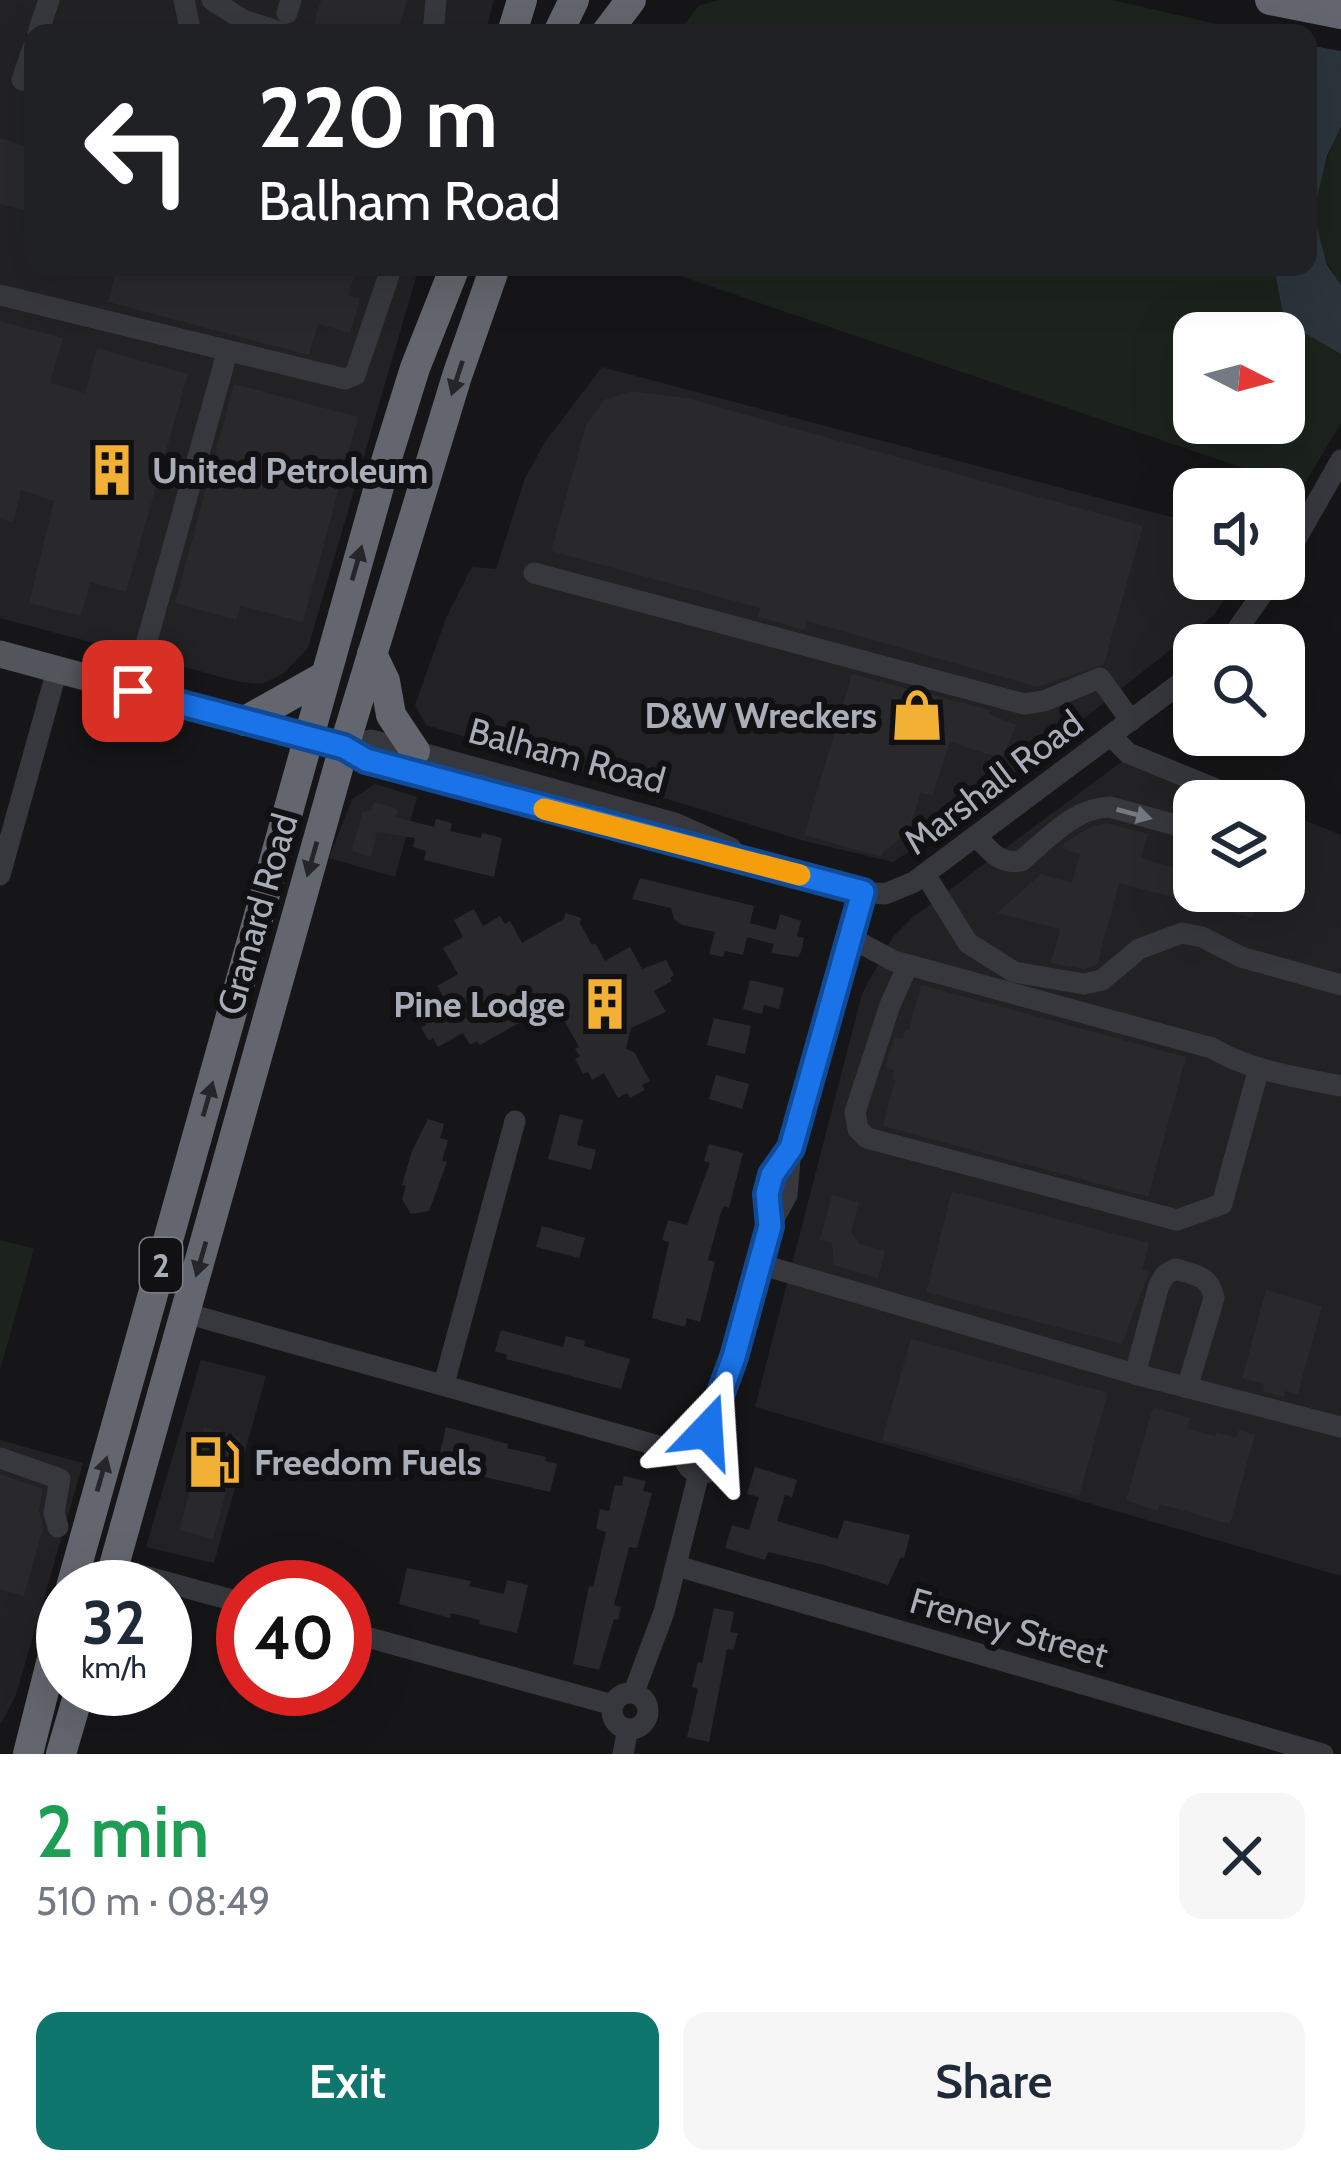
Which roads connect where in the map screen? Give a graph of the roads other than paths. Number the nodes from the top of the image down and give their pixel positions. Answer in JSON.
{"nodes":[{"id":1,"x":212,"y":0,"type":"edge"},
{"id":2,"x":631,"y":0,"type":"edge"},
{"id":3,"x":1270,"y":0,"type":"edge"},
{"id":4,"x":1341,"y":14,"type":"edge"},
{"id":5,"x":287,"y":15,"type":"edge"},
{"id":6,"x":613,"y":24,"type":"edge"},
{"id":7,"x":24,"y":74,"type":"edge"},
{"id":8,"x":22,"y":80,"type":"dead end"},
{"id":9,"x":388,"y":276,"type":"edge"},
{"id":10,"x":441,"y":276,"type":"edge"},
{"id":11,"x":451,"y":276,"type":"edge"},
{"id":12,"x":492,"y":276,"type":"edge"},
{"id":13,"x":0,"y":295,"type":"edge"},
{"id":14,"x":227,"y":353,"type":"junction"},
{"id":15,"x":415,"y":368,"type":"junction"},
{"id":16,"x":1341,"y":460,"type":"edge"},
{"id":17,"x":1305,"y":523,"type":"edge"},
{"id":18,"x":534,"y":573,"type":"dead end"},
{"id":19,"x":0,"y":654,"type":"edge"},
{"id":20,"x":372,"y":654,"type":"junction"},
{"id":21,"x":57,"y":670,"type":"junction"},
{"id":22,"x":325,"y":676,"type":"junction"},
{"id":23,"x":1173,"y":689,"type":"edge"},
{"id":24,"x":133,"y":691,"type":"junction"},
{"id":25,"x":245,"y":721,"type":"junction"},
{"id":26,"x":1131,"y":721,"type":"junction"},
{"id":27,"x":1111,"y":736,"type":"junction"},
{"id":28,"x":308,"y":740,"type":"junction"},
{"id":29,"x":344,"y":747,"type":"junction"},
{"id":30,"x":415,"y":751,"type":"junction"},
{"id":31,"x":1194,"y":780,"type":"edge"},
{"id":32,"x":1173,"y":824,"type":"edge"},
{"id":33,"x":976,"y":836,"type":"junction"},
{"id":34,"x":763,"y":866,"type":"junction"},
{"id":35,"x":925,"y":874,"type":"junction"},
{"id":36,"x":0,"y":875,"type":"edge"},
{"id":37,"x":863,"y":892,"type":"junction"},
{"id":38,"x":851,"y":938,"type":"junction"},
{"id":39,"x":908,"y":965,"type":"junction"},
{"id":40,"x":1341,"y":985,"type":"edge"},
{"id":41,"x":1259,"y":1068,"type":"junction"},
{"id":42,"x":1341,"y":1086,"type":"edge"},
{"id":43,"x":515,"y":1121,"type":"dead end"},
{"id":44,"x":759,"y":1264,"type":"junction"},
{"id":45,"x":185,"y":1313,"type":"junction"},
{"id":46,"x":1135,"y":1374,"type":"junction"},
{"id":47,"x":444,"y":1384,"type":"junction"},
{"id":48,"x":1186,"y":1388,"type":"junction"},
{"id":49,"x":1341,"y":1427,"type":"edge"},
{"id":50,"x":706,"y":1438,"type":"junction"},
{"id":51,"x":684,"y":1453,"type":"junction"},
{"id":52,"x":0,"y":1458,"type":"edge"},
{"id":53,"x":699,"y":1473,"type":"junction"},
{"id":54,"x":58,"y":1526,"type":"dead end"},
{"id":55,"x":79,"y":1560,"type":"edge"},
{"id":56,"x":116,"y":1560,"type":"edge"},
{"id":57,"x":677,"y":1566,"type":"junction"},
{"id":58,"x":372,"y":1638,"type":"edge"},
{"id":59,"x":634,"y":1692,"type":"junction"},
{"id":60,"x":613,"y":1705,"type":"junction"},
{"id":61,"x":36,"y":1711,"type":"edge"},
{"id":62,"x":35,"y":1715,"type":"junction"},
{"id":63,"x":72,"y":1716,"type":"edge"},
{"id":64,"x":628,"y":1729,"type":"junction"},
{"id":65,"x":1,"y":1754,"type":"edge"},
{"id":66,"x":28,"y":1754,"type":"edge"},
{"id":67,"x":61,"y":1754,"type":"edge"},
{"id":68,"x":623,"y":1754,"type":"edge"},
{"id":69,"x":1323,"y":1754,"type":"edge"}],
"edges":[{"from":1,"to":5,"type":"street"},
{"from":2,"to":6,"type":"highway"},
{"from":3,"to":4,"type":"highway"},
{"from":7,"to":8,"type":"street"},
{"from":9,"to":14,"type":"street"},
{"from":10,"to":15,"type":"highway"},
{"from":11,"to":15,"type":"highway","name":"Granard Road","number":"2"},
{"from":12,"to":20,"type":"highway","name":"Granard Road","number":"2","one_way":true},
{"from":13,"to":14,"type":"street"},
{"from":14,"to":24,"type":"street"},
{"from":22,"to":15,"type":"highway","name":"Granard Road","number":"2","one_way":true},
{"from":16,"to":17,"type":"street"},
{"from":18,"to":26,"type":"street"},
{"from":19,"to":21,"type":"main road","name":"Balham Road"},
{"from":20,"to":29,"type":"highway","name":"Granard Road","number":"2"},
{"from":20,"to":30,"type":"highway"},
{"from":21,"to":24,"type":"main road","name":"Balham Road"},
{"from":21,"to":36,"type":"street"},
{"from":22,"to":25,"type":"highway"},
{"from":22,"to":28,"type":"highway","name":"Granard Road","number":"2"},
{"from":23,"to":26,"type":"street","name":"Marshall Road"},
{"from":24,"to":25,"type":"main road","name":"Balham Road"},
{"from":25,"to":28,"type":"main road","name":"Balham Road"},
{"from":26,"to":27,"type":"street","name":"Marshall Road"},
{"from":27,"to":31,"type":"street"},
{"from":27,"to":33,"type":"street","name":"Marshall Road"},
{"from":28,"to":29,"type":"main road","name":"Balham Road"},
{"from":55,"to":28,"type":"highway","name":"Granard Road","number":"2","one_way":true},
{"from":29,"to":30,"type":"street","name":"Balham Road"},
{"from":29,"to":34,"type":"street","name":"Balham Road"},
{"from":29,"to":45,"type":"highway","name":"Granard Road","number":"2","one_way":true},
{"from":30,"to":34,"type":"street","name":"Balham Road"},
{"from":33,"to":32,"type":"street","one_way":true},
{"from":33,"to":35,"type":"street","name":"Marshall Road"},
{"from":34,"to":37,"type":"street","name":"Balham Road"},
{"from":35,"to":37,"type":"street","name":"Marshall Road"},
{"from":35,"to":40,"type":"street"},
{"from":37,"to":38,"type":"street"},
{"from":38,"to":39,"type":"street"},
{"from":38,"to":44,"type":"street"},
{"from":39,"to":41,"type":"street"},
{"from":39,"to":41,"type":"street"},
{"from":41,"to":42,"type":"street"},
{"from":43,"to":47,"type":"street"},
{"from":44,"to":46,"type":"street"},
{"from":44,"to":50,"type":"street"},
{"from":45,"to":47,"type":"street"},
{"from":45,"to":56,"type":"highway","name":"Granard Road","number":"2"},
{"from":46,"to":48,"type":"street"},
{"from":46,"to":48,"type":"street"},
{"from":47,"to":51,"type":"street"},
{"from":48,"to":49,"type":"street"},
{"from":50,"to":51,"type":"street"},
{"from":50,"to":53,"type":"street"},
{"from":51,"to":53,"type":"street"},
{"from":52,"to":54,"type":"street"},
{"from":53,"to":57,"type":"street"},
{"from":57,"to":59,"type":"street"},
{"from":57,"to":69,"type":"street","name":"Freney Street"},
{"from":58,"to":60,"type":"street"},
{"from":59,"to":60,"type":"street"},
{"from":59,"to":64,"type":"street"},
{"from":60,"to":64,"type":"street"},
{"from":61,"to":62,"type":"highway"},
{"from":62,"to":65,"type":"highway"},
{"from":62,"to":66,"type":"highway"},
{"from":63,"to":67,"type":"highway"},
{"from":64,"to":68,"type":"street"}]}
